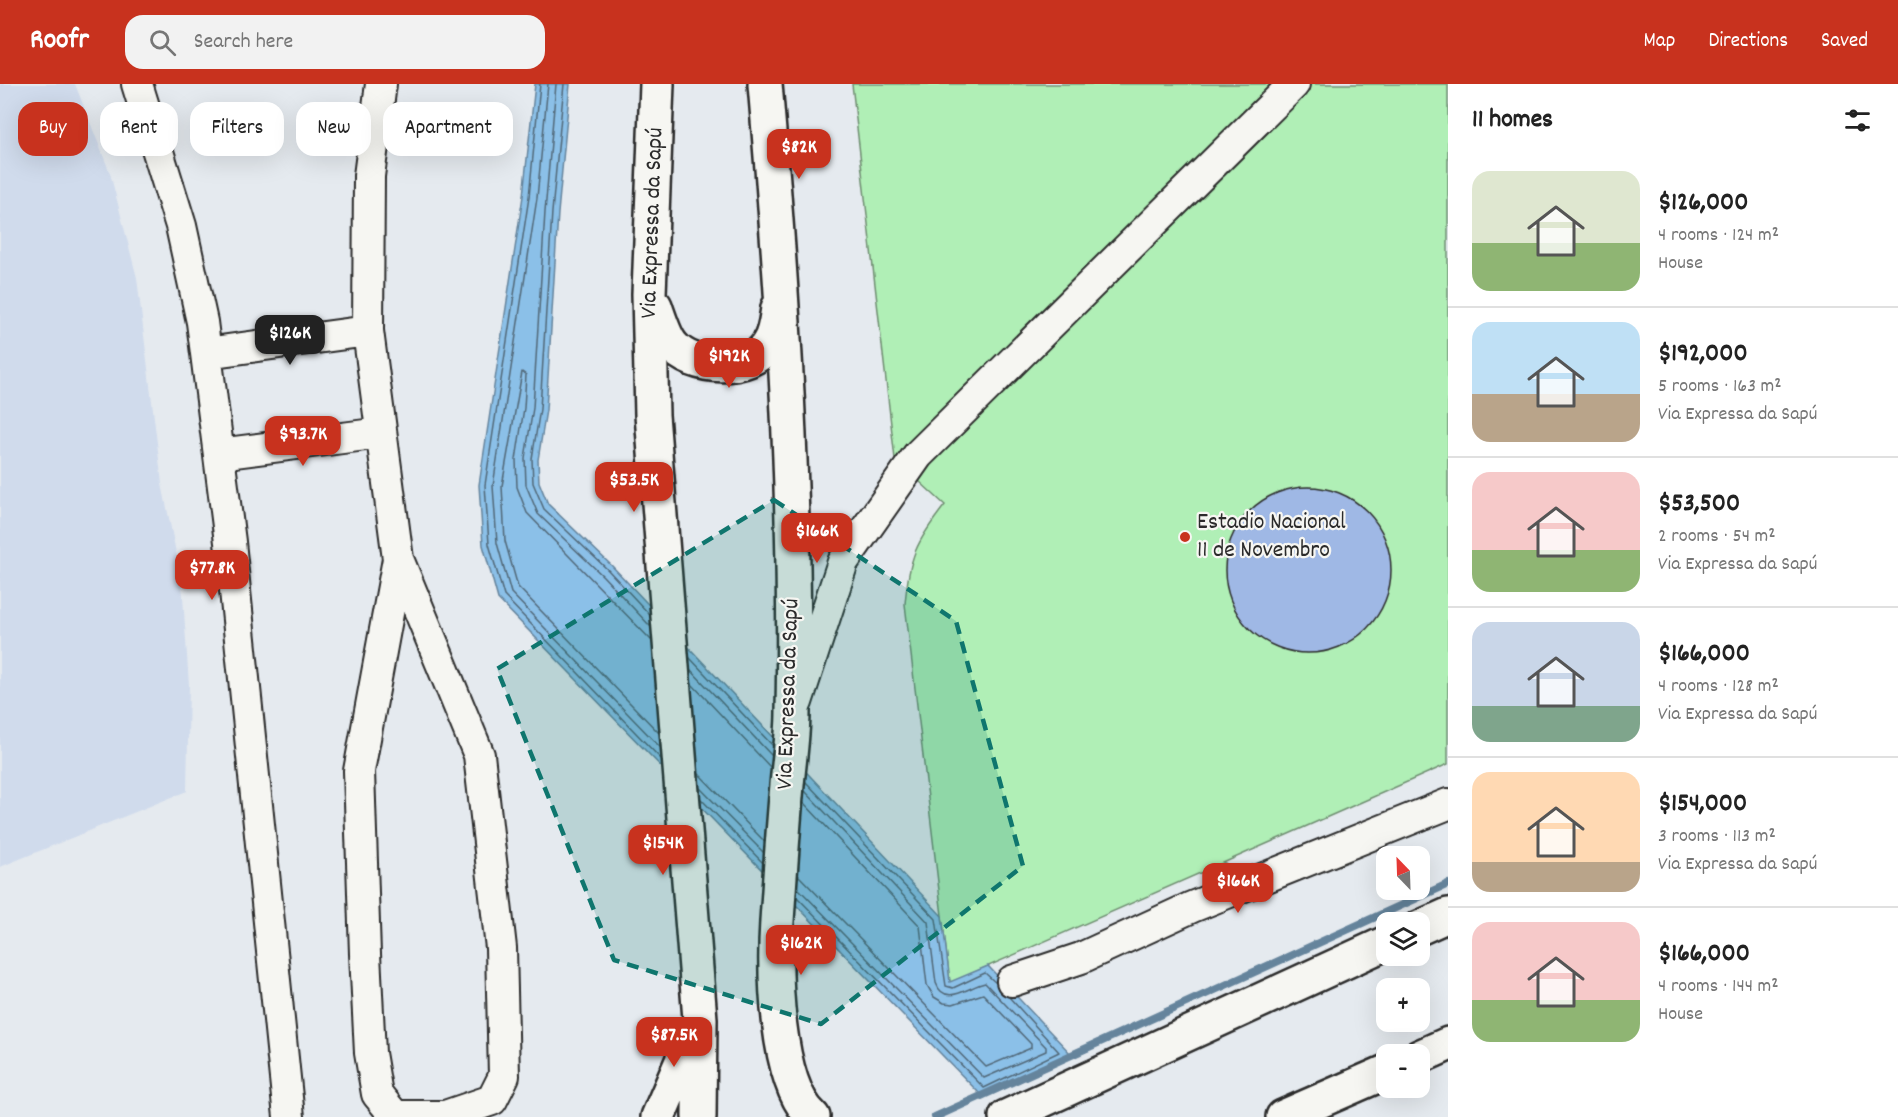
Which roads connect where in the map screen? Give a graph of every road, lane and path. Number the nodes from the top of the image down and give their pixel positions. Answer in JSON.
{"nodes":[{"id":1,"x":137,"y":84,"type":"edge"},
{"id":2,"x":381,"y":84,"type":"edge"},
{"id":3,"x":657,"y":84,"type":"edge"},
{"id":4,"x":765,"y":84,"type":"edge"},
{"id":5,"x":1294,"y":84,"type":"edge"},
{"id":6,"x":782,"y":280,"type":"junction"},
{"id":7,"x":650,"y":294,"type":"junction"},
{"id":8,"x":368,"y":331,"type":"junction"},
{"id":9,"x":206,"y":353,"type":"junction"},
{"id":10,"x":381,"y":433,"type":"junction"},
{"id":11,"x":219,"y":454,"type":"junction"},
{"id":12,"x":398,"y":559,"type":"junction"},
{"id":13,"x":793,"y":714,"type":"junction"},
{"id":14,"x":1448,"y":804,"type":"edge"},
{"id":15,"x":1448,"y":915,"type":"edge"},
{"id":16,"x":1430,"y":923,"type":"edge"},
{"id":17,"x":1376,"y":948,"type":"edge"},
{"id":18,"x":1012,"y":981,"type":"dead end"},
{"id":19,"x":700,"y":1018,"type":"junction"},
{"id":20,"x":1448,"y":1044,"type":"edge"},
{"id":21,"x":1430,"y":1052,"type":"edge"},
{"id":22,"x":1376,"y":1076,"type":"edge"},
{"id":23,"x":289,"y":1117,"type":"edge"},
{"id":24,"x":658,"y":1117,"type":"edge"},
{"id":25,"x":699,"y":1117,"type":"edge"},
{"id":26,"x":813,"y":1117,"type":"edge"},
{"id":27,"x":1006,"y":1117,"type":"edge"},
{"id":28,"x":1283,"y":1117,"type":"edge"}],
"edges":[{"from":1,"to":9,"type":"street"},
{"from":2,"to":8,"type":"street"},
{"from":3,"to":7,"type":"main road","name":"Via Expressa da Sapú"},
{"from":4,"to":6,"type":"main road","name":"Via Expressa da Sapú"},
{"from":5,"to":13,"type":"street"},
{"from":6,"to":7,"type":"main road"},
{"from":6,"to":13,"type":"main road","name":"Via Expressa da Sapú"},
{"from":7,"to":19,"type":"main road","name":"Via Expressa da Sapú"},
{"from":8,"to":9,"type":"street"},
{"from":8,"to":10,"type":"street"},
{"from":9,"to":11,"type":"street"},
{"from":10,"to":11,"type":"street"},
{"from":10,"to":12,"type":"street"},
{"from":11,"to":23,"type":"street"},
{"from":12,"to":12,"type":"street"},
{"from":13,"to":26,"type":"main road","name":"Via Expressa da Sapú"},
{"from":14,"to":18,"type":"street"},
{"from":15,"to":16,"type":"main road"},
{"from":17,"to":27,"type":"main road"},
{"from":19,"to":24,"type":"main road"},
{"from":19,"to":25,"type":"main road","name":"Via Expressa da Sapú"},
{"from":20,"to":21,"type":"main road"},
{"from":22,"to":28,"type":"main road"}]}
